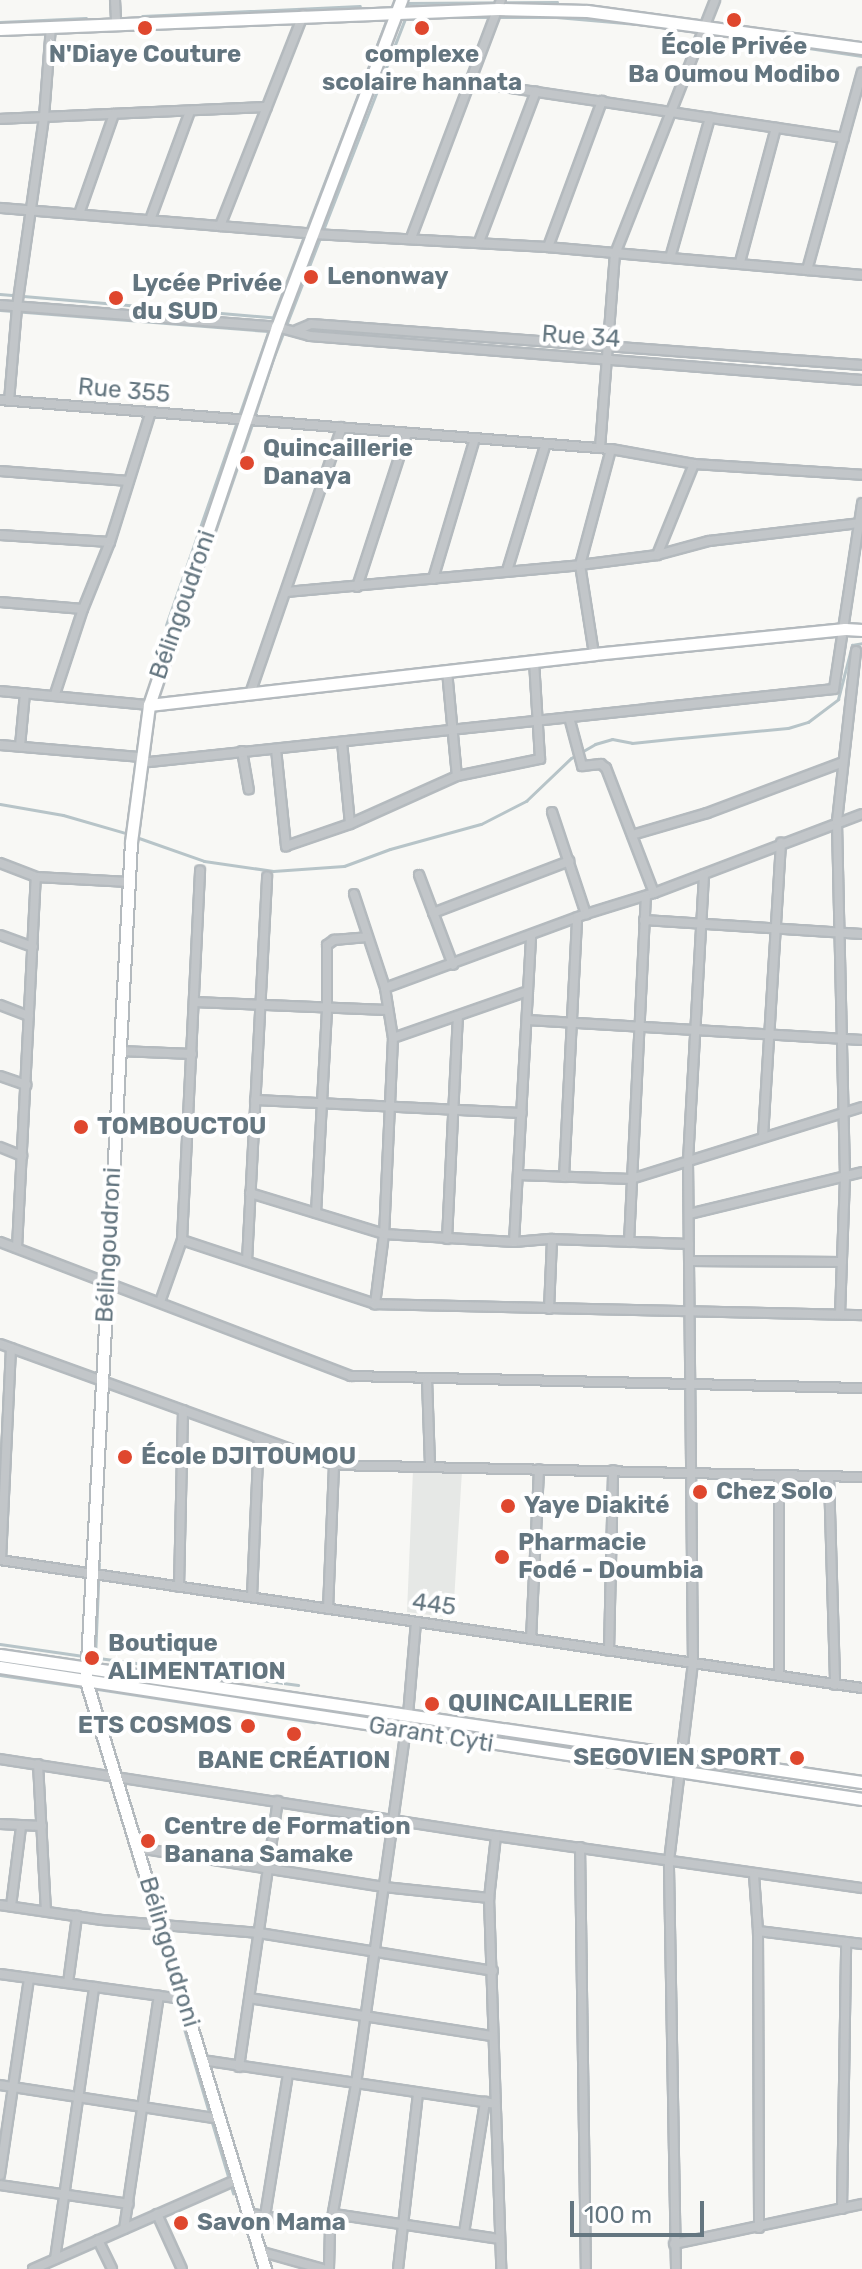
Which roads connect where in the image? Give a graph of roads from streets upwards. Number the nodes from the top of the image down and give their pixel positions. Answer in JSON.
{"nodes":[{"id":1,"x":115,"y":0,"type":"edge"},
{"id":2,"x":715,"y":0,"type":"edge"},
{"id":3,"x":500,"y":4,"type":"edge"},
{"id":4,"x":398,"y":6,"type":"edge"},
{"id":5,"x":303,"y":15,"type":"junction"},
{"id":6,"x":116,"y":22,"type":"junction"},
{"id":7,"x":706,"y":26,"type":"junction"},
{"id":8,"x":51,"y":27,"type":"junction"},
{"id":9,"x":0,"y":29,"type":"edge"},
{"id":10,"x":862,"y":48,"type":"edge"},
{"id":11,"x":862,"y":72,"type":"edge"},
{"id":12,"x":470,"y":82,"type":"junction"},
{"id":13,"x":536,"y":91,"type":"junction"},
{"id":14,"x":602,"y":101,"type":"junction"},
{"id":15,"x":267,"y":107,"type":"junction"},
{"id":16,"x":190,"y":111,"type":"junction"},
{"id":17,"x":671,"y":112,"type":"junction"},
{"id":18,"x":114,"y":114,"type":"junction"},
{"id":19,"x":44,"y":117,"type":"junction"},
{"id":20,"x":710,"y":118,"type":"junction"},
{"id":21,"x":0,"y":119,"type":"edge"},
{"id":22,"x":776,"y":128,"type":"junction"},
{"id":23,"x":844,"y":138,"type":"junction"},
{"id":24,"x":0,"y":208,"type":"edge"},
{"id":25,"x":31,"y":210,"type":"junction"},
{"id":26,"x":79,"y":214,"type":"junction"},
{"id":27,"x":150,"y":220,"type":"junction"},
{"id":28,"x":220,"y":226,"type":"junction"},
{"id":29,"x":313,"y":234,"type":"junction"},
{"id":30,"x":411,"y":238,"type":"junction"},
{"id":31,"x":479,"y":242,"type":"junction"},
{"id":32,"x":548,"y":247,"type":"junction"},
{"id":33,"x":615,"y":254,"type":"junction"},
{"id":34,"x":670,"y":258,"type":"junction"},
{"id":35,"x":740,"y":262,"type":"junction"},
{"id":36,"x":807,"y":270,"type":"junction"},
{"id":37,"x":862,"y":275,"type":"edge"},
{"id":38,"x":0,"y":305,"type":"edge"},
{"id":39,"x":17,"y":307,"type":"junction"},
{"id":40,"x":277,"y":327,"type":"junction"},
{"id":41,"x":297,"y":330,"type":"junction"},
{"id":42,"x":607,"y":343,"type":"junction"},
{"id":43,"x":605,"y":358,"type":"junction"},
{"id":44,"x":862,"y":365,"type":"edge"},
{"id":45,"x":862,"y":380,"type":"edge"},
{"id":46,"x":4,"y":401,"type":"edge"},
{"id":47,"x":150,"y":414,"type":"junction"},
{"id":48,"x":244,"y":422,"type":"junction"},
{"id":49,"x":342,"y":427,"type":"junction"},
{"id":50,"x":407,"y":433,"type":"junction"},
{"id":51,"x":475,"y":438,"type":"junction"},
{"id":52,"x":545,"y":446,"type":"junction"},
{"id":53,"x":600,"y":448,"type":"junction"},
{"id":54,"x":611,"y":449,"type":"junction"},
{"id":55,"x":694,"y":464,"type":"junction"},
{"id":56,"x":0,"y":471,"type":"edge"},
{"id":57,"x":862,"y":475,"type":"edge"},
{"id":58,"x":129,"y":481,"type":"junction"},
{"id":59,"x":862,"y":503,"type":"edge"},
{"id":60,"x":859,"y":523,"type":"junction"},
{"id":61,"x":0,"y":535,"type":"edge"},
{"id":62,"x":110,"y":542,"type":"junction"},
{"id":63,"x":657,"y":555,"type":"junction"},
{"id":64,"x":580,"y":565,"type":"junction"},
{"id":65,"x":507,"y":571,"type":"junction"},
{"id":66,"x":433,"y":579,"type":"junction"},
{"id":67,"x":357,"y":587,"type":"junction"},
{"id":68,"x":286,"y":592,"type":"junction"},
{"id":69,"x":0,"y":602,"type":"edge"},
{"id":70,"x":83,"y":609,"type":"junction"},
{"id":71,"x":845,"y":629,"type":"junction"},
{"id":72,"x":862,"y":630,"type":"edge"},
{"id":73,"x":856,"y":651,"type":"dead end"},
{"id":74,"x":594,"y":654,"type":"junction"},
{"id":75,"x":534,"y":661,"type":"junction"},
{"id":76,"x":447,"y":671,"type":"junction"},
{"id":77,"x":0,"y":691,"type":"edge"},
{"id":78,"x":251,"y":691,"type":"junction"},
{"id":79,"x":25,"y":693,"type":"junction"},
{"id":80,"x":55,"y":694,"type":"junction"},
{"id":81,"x":149,"y":705,"type":"junction"},
{"id":82,"x":569,"y":717,"type":"junction"},
{"id":83,"x":537,"y":719,"type":"junction"},
{"id":84,"x":452,"y":730,"type":"junction"},
{"id":85,"x":342,"y":742,"type":"junction"},
{"id":86,"x":0,"y":745,"type":"edge"},
{"id":87,"x":20,"y":746,"type":"junction"},
{"id":88,"x":276,"y":749,"type":"junction"},
{"id":89,"x":242,"y":751,"type":"junction"},
{"id":90,"x":141,"y":760,"type":"junction"},
{"id":91,"x":841,"y":763,"type":"junction"},
{"id":92,"x":457,"y":776,"type":"junction"},
{"id":93,"x":249,"y":789,"type":"dead end"},
{"id":94,"x":552,"y":812,"type":"dead end"},
{"id":95,"x":862,"y":816,"type":"edge"},
{"id":96,"x":837,"y":821,"type":"junction"},
{"id":97,"x":350,"y":824,"type":"junction"},
{"id":98,"x":632,"y":835,"type":"junction"},
{"id":99,"x":781,"y":843,"type":"junction"},
{"id":100,"x":569,"y":861,"type":"junction"},
{"id":101,"x":0,"y":863,"type":"edge"},
{"id":102,"x":200,"y":870,"type":"dead end"},
{"id":103,"x":704,"y":874,"type":"junction"},
{"id":104,"x":419,"y":875,"type":"dead end"},
{"id":105,"x":36,"y":877,"type":"junction"},
{"id":106,"x":267,"y":877,"type":"dead end"},
{"id":107,"x":129,"y":882,"type":"junction"},
{"id":108,"x":354,"y":894,"type":"dead end"},
{"id":109,"x":650,"y":895,"type":"junction"},
{"id":110,"x":433,"y":913,"type":"junction"},
{"id":111,"x":582,"y":916,"type":"junction"},
{"id":112,"x":644,"y":920,"type":"junction"},
{"id":113,"x":701,"y":924,"type":"junction"},
{"id":114,"x":776,"y":929,"type":"junction"},
{"id":115,"x":840,"y":933,"type":"junction"},
{"id":116,"x":862,"y":934,"type":"edge"},
{"id":117,"x":0,"y":935,"type":"edge"},
{"id":118,"x":531,"y":935,"type":"junction"},
{"id":119,"x":367,"y":937,"type":"junction"},
{"id":120,"x":33,"y":947,"type":"junction"},
{"id":121,"x":453,"y":965,"type":"junction"},
{"id":122,"x":385,"y":988,"type":"junction"},
{"id":123,"x":528,"y":991,"type":"junction"},
{"id":124,"x":194,"y":1002,"type":"junction"},
{"id":125,"x":0,"y":1005,"type":"edge"},
{"id":126,"x":259,"y":1007,"type":"junction"},
{"id":127,"x":327,"y":1010,"type":"junction"},
{"id":128,"x":387,"y":1010,"type":"junction"},
{"id":129,"x":29,"y":1016,"type":"junction"},
{"id":130,"x":458,"y":1016,"type":"junction"},
{"id":131,"x":527,"y":1020,"type":"junction"},
{"id":132,"x":572,"y":1023,"type":"junction"},
{"id":133,"x":639,"y":1027,"type":"junction"},
{"id":134,"x":695,"y":1030,"type":"junction"},
{"id":135,"x":769,"y":1035,"type":"junction"},
{"id":136,"x":393,"y":1038,"type":"junction"},
{"id":137,"x":842,"y":1039,"type":"junction"},
{"id":138,"x":862,"y":1040,"type":"edge"},
{"id":139,"x":120,"y":1051,"type":"junction"},
{"id":140,"x":192,"y":1054,"type":"junction"},
{"id":141,"x":0,"y":1076,"type":"edge"},
{"id":142,"x":26,"y":1085,"type":"junction"},
{"id":143,"x":255,"y":1100,"type":"junction"},
{"id":144,"x":322,"y":1103,"type":"junction"},
{"id":145,"x":390,"y":1107,"type":"junction"},
{"id":146,"x":862,"y":1107,"type":"edge"},
{"id":147,"x":454,"y":1109,"type":"junction"},
{"id":148,"x":522,"y":1113,"type":"junction"},
{"id":149,"x":844,"y":1113,"type":"junction"},
{"id":150,"x":763,"y":1137,"type":"junction"},
{"id":151,"x":0,"y":1147,"type":"edge"},
{"id":152,"x":22,"y":1156,"type":"junction"},
{"id":153,"x":688,"y":1161,"type":"junction"},
{"id":154,"x":862,"y":1172,"type":"edge"},
{"id":155,"x":518,"y":1175,"type":"junction"},
{"id":156,"x":845,"y":1176,"type":"junction"},
{"id":157,"x":564,"y":1177,"type":"junction"},
{"id":158,"x":631,"y":1179,"type":"junction"},
{"id":159,"x":250,"y":1193,"type":"junction"},
{"id":160,"x":316,"y":1213,"type":"junction"},
{"id":161,"x":689,"y":1214,"type":"junction"},
{"id":162,"x":384,"y":1234,"type":"junction"},
{"id":163,"x":447,"y":1239,"type":"junction"},
{"id":164,"x":552,"y":1239,"type":"junction"},
{"id":165,"x":182,"y":1240,"type":"junction"},
{"id":166,"x":0,"y":1242,"type":"edge"},
{"id":167,"x":514,"y":1242,"type":"junction"},
{"id":168,"x":629,"y":1242,"type":"junction"},
{"id":169,"x":689,"y":1244,"type":"junction"},
{"id":170,"x":17,"y":1248,"type":"junction"},
{"id":171,"x":247,"y":1261,"type":"junction"},
{"id":172,"x":689,"y":1261,"type":"junction"},
{"id":173,"x":842,"y":1262,"type":"junction"},
{"id":174,"x":107,"y":1282,"type":"junction"},
{"id":175,"x":160,"y":1302,"type":"junction"},
{"id":176,"x":375,"y":1304,"type":"junction"},
{"id":177,"x":549,"y":1309,"type":"junction"},
{"id":178,"x":690,"y":1311,"type":"junction"},
{"id":179,"x":840,"y":1314,"type":"junction"},
{"id":180,"x":862,"y":1315,"type":"edge"},
{"id":181,"x":0,"y":1344,"type":"edge"},
{"id":182,"x":11,"y":1348,"type":"junction"},
{"id":183,"x":427,"y":1379,"type":"junction"},
{"id":184,"x":102,"y":1381,"type":"junction"},
{"id":185,"x":690,"y":1384,"type":"junction"},
{"id":186,"x":862,"y":1388,"type":"edge"},
{"id":187,"x":183,"y":1410,"type":"junction"},
{"id":188,"x":259,"y":1438,"type":"junction"},
{"id":189,"x":334,"y":1465,"type":"junction"},
{"id":190,"x":430,"y":1467,"type":"junction"},
{"id":191,"x":539,"y":1469,"type":"junction"},
{"id":192,"x":613,"y":1470,"type":"junction"},
{"id":193,"x":691,"y":1472,"type":"junction"},
{"id":194,"x":779,"y":1475,"type":"junction"},
{"id":195,"x":829,"y":1477,"type":"junction"},
{"id":196,"x":862,"y":1477,"type":"edge"},
{"id":197,"x":2,"y":1496,"type":"edge"},
{"id":198,"x":1,"y":1560,"type":"edge"},
{"id":199,"x":92,"y":1574,"type":"junction"},
{"id":200,"x":179,"y":1587,"type":"junction"},
{"id":201,"x":252,"y":1596,"type":"junction"},
{"id":202,"x":328,"y":1609,"type":"junction"},
{"id":203,"x":416,"y":1622,"type":"junction"},
{"id":204,"x":531,"y":1639,"type":"junction"},
{"id":205,"x":609,"y":1651,"type":"junction"},
{"id":206,"x":0,"y":1655,"type":"edge"},
{"id":207,"x":693,"y":1664,"type":"junction"},
{"id":208,"x":0,"y":1667,"type":"edge"},
{"id":209,"x":87,"y":1668,"type":"junction"},
{"id":210,"x":779,"y":1676,"type":"junction"},
{"id":211,"x":86,"y":1681,"type":"junction"},
{"id":212,"x":835,"y":1685,"type":"junction"},
{"id":213,"x":862,"y":1688,"type":"edge"},
{"id":214,"x":408,"y":1715,"type":"junction"},
{"id":215,"x":406,"y":1732,"type":"junction"},
{"id":216,"x":680,"y":1755,"type":"junction"},
{"id":217,"x":0,"y":1759,"type":"edge"},
{"id":218,"x":38,"y":1764,"type":"junction"},
{"id":219,"x":677,"y":1772,"type":"junction"},
{"id":220,"x":117,"y":1776,"type":"junction"},
{"id":221,"x":862,"y":1782,"type":"edge"},
{"id":222,"x":862,"y":1799,"type":"edge"},
{"id":223,"x":278,"y":1801,"type":"junction"},
{"id":224,"x":393,"y":1820,"type":"junction"},
{"id":225,"x":0,"y":1824,"type":"edge"},
{"id":226,"x":42,"y":1826,"type":"junction"},
{"id":227,"x":21,"y":1827,"type":"junction"},
{"id":228,"x":496,"y":1836,"type":"junction"},
{"id":229,"x":580,"y":1847,"type":"junction"},
{"id":230,"x":138,"y":1848,"type":"junction"},
{"id":231,"x":669,"y":1861,"type":"junction"},
{"id":232,"x":268,"y":1869,"type":"junction"},
{"id":233,"x":754,"y":1875,"type":"junction"},
{"id":234,"x":384,"y":1887,"type":"junction"},
{"id":235,"x":862,"y":1888,"type":"edge"},
{"id":236,"x":489,"y":1898,"type":"junction"},
{"id":237,"x":0,"y":1905,"type":"edge"},
{"id":238,"x":11,"y":1906,"type":"junction"},
{"id":239,"x":46,"y":1911,"type":"junction"},
{"id":240,"x":77,"y":1916,"type":"junction"},
{"id":241,"x":160,"y":1923,"type":"junction"},
{"id":242,"x":758,"y":1931,"type":"junction"},
{"id":243,"x":259,"y":1933,"type":"junction"},
{"id":244,"x":846,"y":1942,"type":"junction"},
{"id":245,"x":862,"y":1944,"type":"edge"},
{"id":246,"x":375,"y":1952,"type":"junction"},
{"id":247,"x":493,"y":1971,"type":"junction"},
{"id":248,"x":0,"y":1974,"type":"edge"},
{"id":249,"x":29,"y":1978,"type":"junction"},
{"id":250,"x":68,"y":1983,"type":"junction"},
{"id":251,"x":94,"y":1987,"type":"junction"},
{"id":252,"x":159,"y":1996,"type":"junction"},
{"id":253,"x":249,"y":1998,"type":"junction"},
{"id":254,"x":183,"y":1999,"type":"junction"},
{"id":255,"x":365,"y":2016,"type":"junction"},
{"id":256,"x":493,"y":2036,"type":"junction"},
{"id":257,"x":202,"y":2060,"type":"junction"},
{"id":258,"x":239,"y":2067,"type":"junction"},
{"id":259,"x":288,"y":2074,"type":"junction"},
{"id":260,"x":356,"y":2084,"type":"junction"},
{"id":261,"x":0,"y":2085,"type":"edge"},
{"id":262,"x":13,"y":2087,"type":"junction"},
{"id":263,"x":418,"y":2093,"type":"junction"},
{"id":264,"x":79,"y":2098,"type":"junction"},
{"id":265,"x":490,"y":2103,"type":"junction"},
{"id":266,"x":143,"y":2108,"type":"junction"},
{"id":267,"x":219,"y":2119,"type":"junction"},
{"id":268,"x":0,"y":2175,"type":"edge"},
{"id":269,"x":238,"y":2179,"type":"junction"},
{"id":270,"x":0,"y":2185,"type":"edge"},
{"id":271,"x":66,"y":2195,"type":"junction"},
{"id":272,"x":129,"y":2204,"type":"junction"},
{"id":273,"x":862,"y":2204,"type":"edge"},
{"id":274,"x":842,"y":2209,"type":"junction"},
{"id":275,"x":248,"y":2213,"type":"junction"},
{"id":276,"x":157,"y":2214,"type":"junction"},
{"id":277,"x":334,"y":2214,"type":"junction"},
{"id":278,"x":265,"y":2216,"type":"junction"},
{"id":279,"x":401,"y":2223,"type":"junction"},
{"id":280,"x":759,"y":2228,"type":"junction"},
{"id":281,"x":124,"y":2229,"type":"junction"},
{"id":282,"x":330,"y":2229,"type":"junction"},
{"id":283,"x":464,"y":2233,"type":"junction"},
{"id":284,"x":500,"y":2239,"type":"junction"},
{"id":285,"x":98,"y":2240,"type":"junction"},
{"id":286,"x":674,"y":2244,"type":"junction"},
{"id":287,"x":259,"y":2251,"type":"junction"},
{"id":288,"x":55,"y":2259,"type":"junction"},
{"id":289,"x":36,"y":2268,"type":"edge"},
{"id":290,"x":112,"y":2269,"type":"edge"},
{"id":291,"x":182,"y":2269,"type":"edge"},
{"id":292,"x":265,"y":2269,"type":"edge"},
{"id":293,"x":323,"y":2269,"type":"edge"},
{"id":294,"x":329,"y":2269,"type":"edge"},
{"id":295,"x":398,"y":2269,"type":"edge"},
{"id":296,"x":501,"y":2269,"type":"edge"},
{"id":297,"x":586,"y":2269,"type":"edge"},
{"id":298,"x":676,"y":2269,"type":"edge"}],
"edges":[{"from":1,"to":6,"type":"street"},
{"from":2,"to":7,"type":"street"},
{"from":3,"to":4,"type":"street"},
{"from":3,"to":7,"type":"street"},
{"from":3,"to":12,"type":"street"},
{"from":4,"to":5,"type":"street"},
{"from":4,"to":29,"type":"street","name":"Bélingoudroni"},
{"from":5,"to":6,"type":"street"},
{"from":5,"to":15,"type":"street"},
{"from":6,"to":8,"type":"street"},
{"from":7,"to":10,"type":"street"},
{"from":7,"to":17,"type":"street"},
{"from":8,"to":9,"type":"street"},
{"from":8,"to":19,"type":"street"},
{"from":11,"to":23,"type":"street"},
{"from":12,"to":13,"type":"street"},
{"from":12,"to":30,"type":"street"},
{"from":13,"to":14,"type":"street"},
{"from":13,"to":31,"type":"street"},
{"from":14,"to":17,"type":"street"},
{"from":14,"to":32,"type":"street"},
{"from":15,"to":16,"type":"street"},
{"from":15,"to":28,"type":"street"},
{"from":16,"to":18,"type":"street"},
{"from":16,"to":27,"type":"street"},
{"from":17,"to":20,"type":"street"},
{"from":17,"to":33,"type":"street"},
{"from":18,"to":19,"type":"street"},
{"from":18,"to":26,"type":"street"},
{"from":19,"to":21,"type":"street"},
{"from":19,"to":25,"type":"street"},
{"from":20,"to":22,"type":"street"},
{"from":20,"to":34,"type":"street"},
{"from":22,"to":23,"type":"street"},
{"from":22,"to":35,"type":"street"},
{"from":23,"to":36,"type":"street"},
{"from":24,"to":25,"type":"street"},
{"from":25,"to":26,"type":"street"},
{"from":25,"to":39,"type":"street"},
{"from":26,"to":27,"type":"street"},
{"from":27,"to":28,"type":"street"},
{"from":28,"to":29,"type":"street"},
{"from":29,"to":30,"type":"street"},
{"from":29,"to":40,"type":"street","name":"Bélingoudroni"},
{"from":30,"to":31,"type":"street"},
{"from":31,"to":32,"type":"street"},
{"from":32,"to":33,"type":"street"},
{"from":33,"to":34,"type":"street"},
{"from":33,"to":42,"type":"street"},
{"from":34,"to":35,"type":"street"},
{"from":35,"to":36,"type":"street"},
{"from":36,"to":37,"type":"street"},
{"from":38,"to":39,"type":"street","name":"Rue 34"},
{"from":39,"to":40,"type":"street","name":"Rue 34"},
{"from":39,"to":46,"type":"street"},
{"from":40,"to":41,"type":"street","name":"Rue 34"},
{"from":40,"to":48,"type":"street","name":"Bélingoudroni"},
{"from":41,"to":42,"type":"street","name":"Rue 34"},
{"from":41,"to":43,"type":"street","name":"Rue 34"},
{"from":42,"to":43,"type":"street"},
{"from":42,"to":44,"type":"street","name":"Rue 34"},
{"from":43,"to":45,"type":"street","name":"Rue 34"},
{"from":43,"to":53,"type":"street"},
{"from":46,"to":47,"type":"street","name":"Rue 355"},
{"from":47,"to":48,"type":"street","name":"Rue 355"},
{"from":47,"to":58,"type":"street"},
{"from":48,"to":49,"type":"street","name":"Rue 355"},
{"from":48,"to":81,"type":"street","name":"Bélingoudroni"},
{"from":49,"to":50,"type":"street","name":"Rue 355"},
{"from":49,"to":68,"type":"street"},
{"from":50,"to":51,"type":"street","name":"Rue 355"},
{"from":50,"to":67,"type":"street"},
{"from":51,"to":52,"type":"street","name":"Rue 355"},
{"from":51,"to":66,"type":"street"},
{"from":52,"to":53,"type":"street","name":"Rue 355"},
{"from":52,"to":65,"type":"street"},
{"from":53,"to":54,"type":"street","name":"Rue 355"},
{"from":54,"to":55,"type":"street","name":"Rue 355"},
{"from":54,"to":64,"type":"street"},
{"from":55,"to":57,"type":"street","name":"Rue 355"},
{"from":55,"to":63,"type":"street"},
{"from":56,"to":58,"type":"street"},
{"from":58,"to":62,"type":"street"},
{"from":59,"to":60,"type":"street"},
{"from":60,"to":63,"type":"street"},
{"from":60,"to":71,"type":"street"},
{"from":61,"to":62,"type":"street"},
{"from":62,"to":70,"type":"street"},
{"from":63,"to":64,"type":"street"},
{"from":64,"to":65,"type":"street"},
{"from":64,"to":74,"type":"street"},
{"from":65,"to":66,"type":"street"},
{"from":66,"to":67,"type":"street"},
{"from":67,"to":68,"type":"street"},
{"from":68,"to":78,"type":"street"},
{"from":69,"to":70,"type":"street"},
{"from":70,"to":80,"type":"street"},
{"from":71,"to":72,"type":"street"},
{"from":71,"to":74,"type":"street"},
{"from":71,"to":82,"type":"street"},
{"from":73,"to":91,"type":"street"},
{"from":74,"to":75,"type":"street"},
{"from":75,"to":76,"type":"street"},
{"from":75,"to":83,"type":"street"},
{"from":76,"to":78,"type":"street"},
{"from":76,"to":84,"type":"street"},
{"from":77,"to":79,"type":"street"},
{"from":78,"to":81,"type":"street"},
{"from":79,"to":80,"type":"street"},
{"from":79,"to":87,"type":"street"},
{"from":80,"to":81,"type":"street"},
{"from":81,"to":90,"type":"street","name":"Bélingoudroni"},
{"from":82,"to":83,"type":"street"},
{"from":82,"to":98,"type":"street"},
{"from":83,"to":84,"type":"street"},
{"from":83,"to":92,"type":"street"},
{"from":84,"to":85,"type":"street"},
{"from":84,"to":92,"type":"street"},
{"from":85,"to":88,"type":"street"},
{"from":85,"to":97,"type":"street"},
{"from":86,"to":87,"type":"street"},
{"from":87,"to":90,"type":"street"},
{"from":88,"to":89,"type":"street"},
{"from":88,"to":97,"type":"street"},
{"from":89,"to":90,"type":"street"},
{"from":89,"to":93,"type":"street"},
{"from":90,"to":107,"type":"street","name":"Bélingoudroni"},
{"from":91,"to":96,"type":"street"},
{"from":91,"to":98,"type":"street"},
{"from":92,"to":97,"type":"street"},
{"from":94,"to":100,"type":"street"},
{"from":95,"to":96,"type":"street"},
{"from":96,"to":99,"type":"street"},
{"from":96,"to":115,"type":"street"},
{"from":98,"to":109,"type":"street"},
{"from":99,"to":103,"type":"street"},
{"from":99,"to":114,"type":"street"},
{"from":100,"to":110,"type":"street"},
{"from":100,"to":111,"type":"street"},
{"from":101,"to":105,"type":"street"},
{"from":102,"to":124,"type":"street"},
{"from":103,"to":109,"type":"street"},
{"from":103,"to":113,"type":"street"},
{"from":104,"to":110,"type":"street"},
{"from":105,"to":107,"type":"street"},
{"from":105,"to":120,"type":"street"},
{"from":106,"to":126,"type":"street"},
{"from":107,"to":139,"type":"street","name":"Bélingoudroni"},
{"from":108,"to":119,"type":"street"},
{"from":109,"to":111,"type":"street"},
{"from":109,"to":112,"type":"street"},
{"from":110,"to":121,"type":"street"},
{"from":111,"to":118,"type":"street"},
{"from":111,"to":132,"type":"street"},
{"from":112,"to":113,"type":"street"},
{"from":112,"to":133,"type":"street"},
{"from":113,"to":114,"type":"street"},
{"from":113,"to":134,"type":"street"},
{"from":114,"to":115,"type":"street"},
{"from":114,"to":135,"type":"street"},
{"from":115,"to":116,"type":"street"},
{"from":115,"to":137,"type":"street"},
{"from":117,"to":120,"type":"street"},
{"from":118,"to":121,"type":"street"},
{"from":118,"to":123,"type":"street"},
{"from":119,"to":122,"type":"street"},
{"from":119,"to":127,"type":"street"},
{"from":120,"to":129,"type":"street"},
{"from":121,"to":122,"type":"street"},
{"from":122,"to":128,"type":"street"},
{"from":123,"to":130,"type":"street"},
{"from":123,"to":131,"type":"street"},
{"from":124,"to":126,"type":"street"},
{"from":124,"to":140,"type":"street"},
{"from":125,"to":129,"type":"street"},
{"from":126,"to":127,"type":"street"},
{"from":126,"to":143,"type":"street"},
{"from":127,"to":128,"type":"street"},
{"from":127,"to":144,"type":"street"},
{"from":128,"to":136,"type":"street"},
{"from":129,"to":142,"type":"street"},
{"from":130,"to":136,"type":"street"},
{"from":130,"to":147,"type":"street"},
{"from":131,"to":132,"type":"street"},
{"from":131,"to":148,"type":"street"},
{"from":132,"to":133,"type":"street"},
{"from":132,"to":157,"type":"street"},
{"from":133,"to":134,"type":"street"},
{"from":133,"to":158,"type":"street"},
{"from":134,"to":135,"type":"street"},
{"from":134,"to":153,"type":"street"},
{"from":135,"to":137,"type":"street"},
{"from":135,"to":150,"type":"street"},
{"from":136,"to":145,"type":"street"},
{"from":137,"to":138,"type":"street"},
{"from":137,"to":149,"type":"street"},
{"from":139,"to":140,"type":"street"},
{"from":139,"to":174,"type":"street","name":"Bélingoudroni"},
{"from":140,"to":165,"type":"street"},
{"from":141,"to":142,"type":"street"},
{"from":142,"to":152,"type":"street"},
{"from":143,"to":144,"type":"street"},
{"from":143,"to":159,"type":"street"},
{"from":144,"to":145,"type":"street"},
{"from":144,"to":160,"type":"street"},
{"from":145,"to":147,"type":"street"},
{"from":145,"to":162,"type":"street"},
{"from":146,"to":149,"type":"street"},
{"from":147,"to":148,"type":"street"},
{"from":147,"to":163,"type":"street"},
{"from":148,"to":155,"type":"street"},
{"from":149,"to":150,"type":"street"},
{"from":149,"to":156,"type":"street"},
{"from":150,"to":153,"type":"street"},
{"from":151,"to":152,"type":"street"},
{"from":152,"to":170,"type":"street"},
{"from":153,"to":158,"type":"street"},
{"from":153,"to":161,"type":"street"},
{"from":154,"to":156,"type":"street"},
{"from":155,"to":157,"type":"street"},
{"from":155,"to":167,"type":"street"},
{"from":156,"to":161,"type":"street"},
{"from":156,"to":173,"type":"street"},
{"from":157,"to":158,"type":"street"},
{"from":158,"to":168,"type":"street"},
{"from":159,"to":160,"type":"street"},
{"from":159,"to":171,"type":"street"},
{"from":160,"to":162,"type":"street"},
{"from":161,"to":169,"type":"street"},
{"from":162,"to":163,"type":"street"},
{"from":162,"to":176,"type":"street"},
{"from":163,"to":167,"type":"street"},
{"from":164,"to":167,"type":"street"},
{"from":164,"to":168,"type":"street"},
{"from":164,"to":177,"type":"street"},
{"from":165,"to":171,"type":"street"},
{"from":165,"to":175,"type":"street"},
{"from":166,"to":170,"type":"street"},
{"from":168,"to":169,"type":"street"},
{"from":169,"to":172,"type":"street"},
{"from":170,"to":174,"type":"street"},
{"from":171,"to":176,"type":"street"},
{"from":172,"to":173,"type":"street"},
{"from":172,"to":178,"type":"street"},
{"from":173,"to":179,"type":"street"},
{"from":174,"to":175,"type":"street"},
{"from":174,"to":184,"type":"street","name":"Bélingoudroni"},
{"from":175,"to":183,"type":"street"},
{"from":176,"to":177,"type":"street"},
{"from":177,"to":178,"type":"street"},
{"from":178,"to":179,"type":"street"},
{"from":178,"to":185,"type":"street"},
{"from":179,"to":180,"type":"street"},
{"from":181,"to":182,"type":"street"},
{"from":182,"to":184,"type":"street"},
{"from":182,"to":197,"type":"street"},
{"from":183,"to":185,"type":"street"},
{"from":183,"to":190,"type":"street"},
{"from":184,"to":187,"type":"street"},
{"from":184,"to":199,"type":"street","name":"Bélingoudroni"},
{"from":185,"to":186,"type":"street"},
{"from":185,"to":193,"type":"street"},
{"from":187,"to":188,"type":"street"},
{"from":187,"to":200,"type":"street"},
{"from":188,"to":189,"type":"street"},
{"from":188,"to":201,"type":"street"},
{"from":189,"to":190,"type":"street"},
{"from":189,"to":202,"type":"street"},
{"from":190,"to":191,"type":"street"},
{"from":191,"to":192,"type":"street"},
{"from":191,"to":204,"type":"street"},
{"from":192,"to":193,"type":"street"},
{"from":192,"to":205,"type":"street"},
{"from":193,"to":194,"type":"street"},
{"from":193,"to":207,"type":"street"},
{"from":194,"to":195,"type":"street"},
{"from":194,"to":210,"type":"street"},
{"from":195,"to":196,"type":"street"},
{"from":195,"to":212,"type":"street"},
{"from":197,"to":198,"type":"street"},
{"from":198,"to":199,"type":"street","name":"445"},
{"from":199,"to":200,"type":"street","name":"445"},
{"from":199,"to":209,"type":"street","name":"Bélingoudroni"},
{"from":200,"to":201,"type":"street","name":"445"},
{"from":201,"to":202,"type":"street","name":"445"},
{"from":202,"to":203,"type":"street","name":"445"},
{"from":203,"to":204,"type":"street","name":"445"},
{"from":203,"to":214,"type":"street"},
{"from":204,"to":205,"type":"street","name":"445"},
{"from":205,"to":207,"type":"street","name":"445"},
{"from":206,"to":209,"type":"street","name":"Garant Cyti"},
{"from":207,"to":210,"type":"street","name":"445"},
{"from":207,"to":216,"type":"street"},
{"from":208,"to":211,"type":"street","name":"Garant Cyti"},
{"from":209,"to":211,"type":"street","name":"Bélingoudroni"},
{"from":209,"to":214,"type":"street","name":"Garant Cyti"},
{"from":210,"to":212,"type":"street","name":"445"},
{"from":211,"to":215,"type":"street","name":"Garant Cyti"},
{"from":211,"to":220,"type":"street","name":"Bélingoudroni"},
{"from":212,"to":213,"type":"street","name":"445"},
{"from":214,"to":215,"type":"street"},
{"from":214,"to":216,"type":"street","name":"Garant Cyti"},
{"from":215,"to":219,"type":"street","name":"Garant Cyti"},
{"from":215,"to":224,"type":"street"},
{"from":216,"to":219,"type":"street"},
{"from":216,"to":221,"type":"street","name":"Garant Cyti"},
{"from":217,"to":218,"type":"street"},
{"from":218,"to":220,"type":"street"},
{"from":218,"to":226,"type":"street"},
{"from":219,"to":222,"type":"street","name":"Garant Cyti"},
{"from":219,"to":231,"type":"street"},
{"from":220,"to":223,"type":"street"},
{"from":220,"to":230,"type":"street","name":"Bélingoudroni"},
{"from":223,"to":224,"type":"street"},
{"from":223,"to":232,"type":"street"},
{"from":224,"to":228,"type":"street"},
{"from":224,"to":234,"type":"street"},
{"from":225,"to":227,"type":"street"},
{"from":226,"to":227,"type":"street"},
{"from":226,"to":239,"type":"street"},
{"from":227,"to":238,"type":"street"},
{"from":228,"to":229,"type":"street"},
{"from":228,"to":236,"type":"street"},
{"from":229,"to":231,"type":"street"},
{"from":229,"to":297,"type":"street"},
{"from":230,"to":232,"type":"street"},
{"from":230,"to":241,"type":"street","name":"Bélingoudroni"},
{"from":231,"to":233,"type":"street"},
{"from":231,"to":286,"type":"street"},
{"from":232,"to":234,"type":"street"},
{"from":232,"to":243,"type":"street"},
{"from":233,"to":235,"type":"street"},
{"from":233,"to":242,"type":"street"},
{"from":234,"to":236,"type":"street"},
{"from":234,"to":246,"type":"street"},
{"from":236,"to":247,"type":"street"},
{"from":237,"to":238,"type":"street"},
{"from":238,"to":239,"type":"street"},
{"from":239,"to":240,"type":"street"},
{"from":240,"to":241,"type":"street"},
{"from":240,"to":250,"type":"street"},
{"from":241,"to":243,"type":"street"},
{"from":241,"to":254,"type":"street","name":"Bélingoudroni"},
{"from":242,"to":244,"type":"street"},
{"from":242,"to":280,"type":"street"},
{"from":243,"to":246,"type":"street"},
{"from":243,"to":253,"type":"street"},
{"from":244,"to":245,"type":"street"},
{"from":244,"to":274,"type":"street"},
{"from":246,"to":247,"type":"street"},
{"from":246,"to":255,"type":"street"},
{"from":247,"to":256,"type":"street"},
{"from":248,"to":249,"type":"street"},
{"from":249,"to":250,"type":"street"},
{"from":249,"to":262,"type":"street"},
{"from":250,"to":251,"type":"street"},
{"from":251,"to":252,"type":"street"},
{"from":251,"to":264,"type":"street"},
{"from":252,"to":254,"type":"street"},
{"from":252,"to":266,"type":"street"},
{"from":253,"to":255,"type":"street"},
{"from":253,"to":258,"type":"street"},
{"from":254,"to":257,"type":"street","name":"Bélingoudroni"},
{"from":255,"to":256,"type":"street"},
{"from":255,"to":260,"type":"street"},
{"from":256,"to":265,"type":"street"},
{"from":257,"to":258,"type":"street"},
{"from":257,"to":267,"type":"street","name":"Bélingoudroni"},
{"from":258,"to":259,"type":"street"},
{"from":259,"to":260,"type":"street"},
{"from":259,"to":278,"type":"street"},
{"from":260,"to":263,"type":"street"},
{"from":260,"to":277,"type":"street"},
{"from":261,"to":262,"type":"street"},
{"from":262,"to":264,"type":"street"},
{"from":262,"to":268,"type":"street"},
{"from":263,"to":265,"type":"street"},
{"from":263,"to":279,"type":"street"},
{"from":264,"to":266,"type":"street"},
{"from":264,"to":271,"type":"street"},
{"from":265,"to":283,"type":"street"},
{"from":265,"to":284,"type":"street"},
{"from":266,"to":267,"type":"street"},
{"from":266,"to":272,"type":"street"},
{"from":267,"to":269,"type":"street","name":"Bélingoudroni"},
{"from":269,"to":275,"type":"street","name":"Bélingoudroni"},
{"from":269,"to":276,"type":"street"},
{"from":270,"to":271,"type":"street"},
{"from":271,"to":272,"type":"street"},
{"from":271,"to":288,"type":"street"},
{"from":272,"to":281,"type":"street"},
{"from":273,"to":274,"type":"street"},
{"from":274,"to":280,"type":"street"},
{"from":275,"to":278,"type":"street"},
{"from":275,"to":287,"type":"street","name":"Bélingoudroni"},
{"from":276,"to":281,"type":"street"},
{"from":276,"to":291,"type":"street"},
{"from":277,"to":279,"type":"street"},
{"from":277,"to":282,"type":"street"},
{"from":278,"to":282,"type":"street"},
{"from":279,"to":283,"type":"street"},
{"from":279,"to":295,"type":"street"},
{"from":280,"to":286,"type":"street"},
{"from":281,"to":285,"type":"street"},
{"from":282,"to":294,"type":"street"},
{"from":283,"to":284,"type":"street"},
{"from":284,"to":296,"type":"street"},
{"from":285,"to":288,"type":"street"},
{"from":285,"to":290,"type":"street"},
{"from":286,"to":298,"type":"street"},
{"from":287,"to":292,"type":"street","name":"Bélingoudroni"},
{"from":287,"to":293,"type":"street"},
{"from":288,"to":289,"type":"street"}]}
